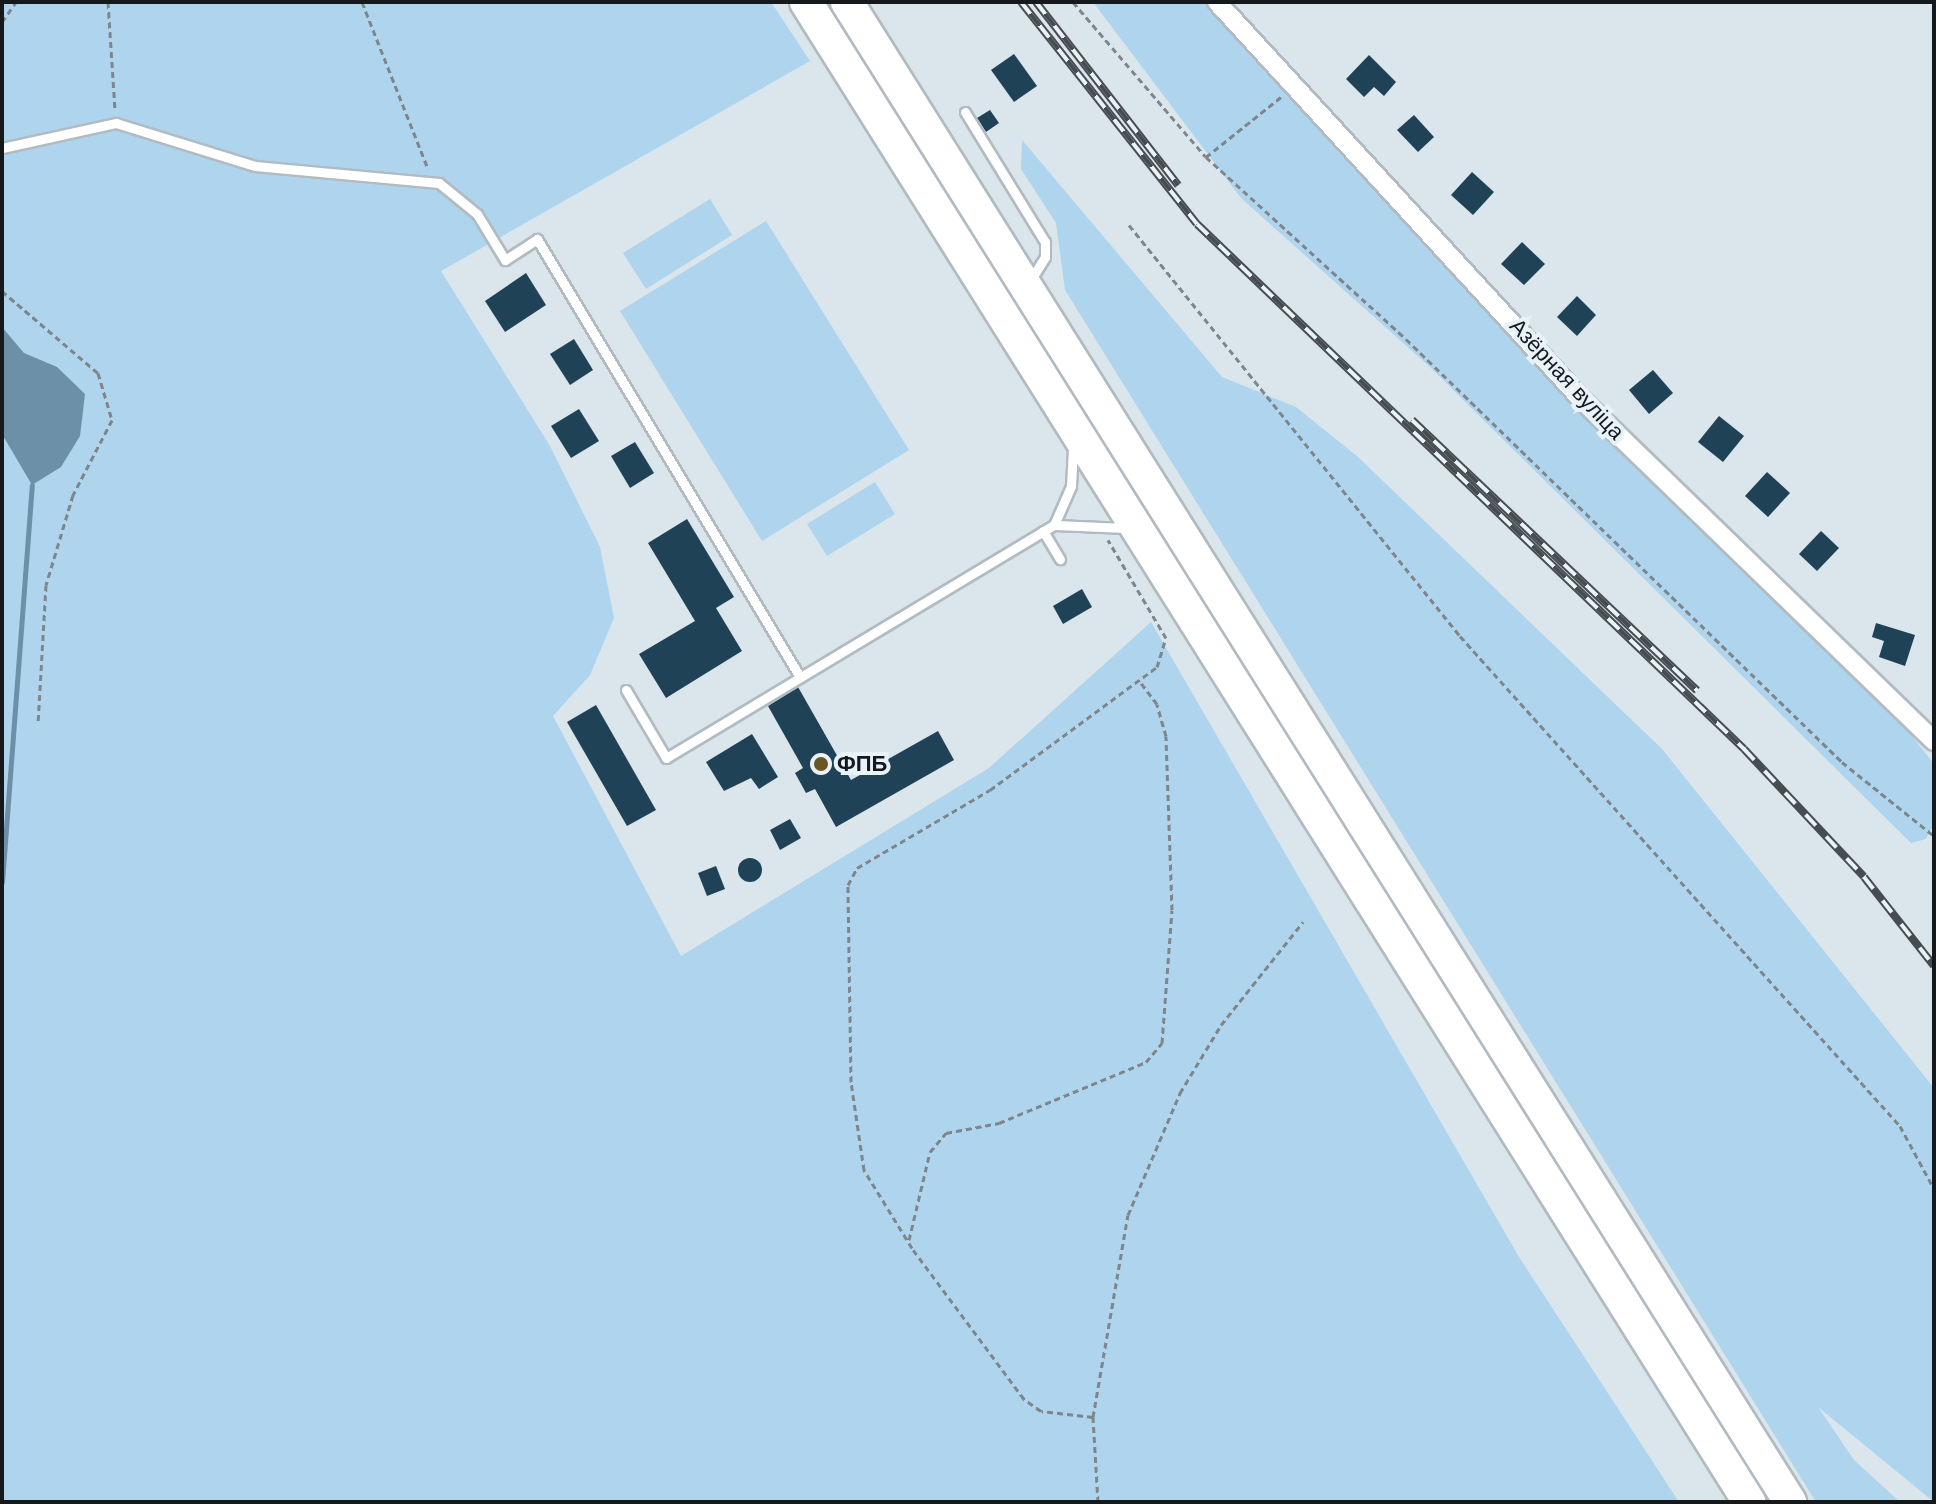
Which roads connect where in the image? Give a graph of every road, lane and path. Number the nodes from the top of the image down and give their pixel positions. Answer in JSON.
{"nodes":[{"id":1,"x":16,"y":2,"type":"edge"},
{"id":2,"x":108,"y":2,"type":"edge"},
{"id":3,"x":362,"y":2,"type":"edge"},
{"id":4,"x":806,"y":2,"type":"edge"},
{"id":5,"x":847,"y":2,"type":"edge"},
{"id":6,"x":1073,"y":2,"type":"edge"},
{"id":7,"x":1217,"y":2,"type":"edge"},
{"id":8,"x":2,"y":22,"type":"edge"},
{"id":9,"x":1292,"y":87,"type":"junction"},
{"id":10,"x":965,"y":112,"type":"dead end"},
{"id":11,"x":116,"y":123,"type":"junction"},
{"id":12,"x":2,"y":148,"type":"edge"},
{"id":13,"x":1206,"y":157,"type":"junction"},
{"id":14,"x":439,"y":183,"type":"junction"},
{"id":15,"x":1129,"y":225,"type":"dead end"},
{"id":16,"x":1024,"y":289,"type":"junction"},
{"id":17,"x":2,"y":291,"type":"edge"},
{"id":18,"x":1072,"y":434,"type":"junction"},
{"id":19,"x":1098,"y":523,"type":"junction"},
{"id":20,"x":1054,"y":525,"type":"junction"},
{"id":21,"x":1133,"y":529,"type":"junction"},
{"id":22,"x":1043,"y":531,"type":"junction"},
{"id":23,"x":1060,"y":559,"type":"dead end"},
{"id":24,"x":800,"y":677,"type":"junction"},
{"id":25,"x":1139,"y":680,"type":"junction"},
{"id":26,"x":626,"y":690,"type":"dead end"},
{"id":27,"x":38,"y":722,"type":"dead end"},
{"id":28,"x":1934,"y":741,"type":"edge"},
{"id":29,"x":1934,"y":836,"type":"edge"},
{"id":30,"x":1303,"y":922,"type":"dead end"},
{"id":31,"x":1934,"y":1189,"type":"edge"},
{"id":32,"x":908,"y":1243,"type":"junction"},
{"id":33,"x":1093,"y":1417,"type":"junction"},
{"id":34,"x":1098,"y":1502,"type":"edge"},
{"id":35,"x":1749,"y":1502,"type":"edge"},
{"id":36,"x":1790,"y":1502,"type":"edge"}],
"edges":[{"from":1,"to":8,"type":"path"},
{"from":2,"to":11,"type":"path"},
{"from":3,"to":14,"type":"path"},
{"from":4,"to":18,"type":"highway"},
{"from":5,"to":16,"type":"highway"},
{"from":6,"to":13,"type":"path"},
{"from":7,"to":9,"type":"street","name":"Азёрная вуліца"},
{"from":9,"to":13,"type":"path"},
{"from":9,"to":28,"type":"street","name":"Азёрная вуліца"},
{"from":10,"to":16,"type":"lane"},
{"from":11,"to":12,"type":"lane"},
{"from":11,"to":14,"type":"lane"},
{"from":13,"to":29,"type":"path"},
{"from":14,"to":24,"type":"lane"},
{"from":15,"to":31,"type":"path"},
{"from":16,"to":36,"type":"highway"},
{"from":17,"to":27,"type":"path"},
{"from":18,"to":20,"type":"lane"},
{"from":18,"to":21,"type":"highway"},
{"from":19,"to":20,"type":"lane"},
{"from":19,"to":21,"type":"lane"},
{"from":19,"to":25,"type":"path"},
{"from":20,"to":22,"type":"lane"},
{"from":21,"to":35,"type":"highway"},
{"from":22,"to":23,"type":"lane"},
{"from":22,"to":24,"type":"lane"},
{"from":24,"to":26,"type":"lane"},
{"from":25,"to":32,"type":"path"},
{"from":25,"to":32,"type":"path"},
{"from":30,"to":33,"type":"path"},
{"from":32,"to":33,"type":"path"},
{"from":33,"to":34,"type":"path"}]}
